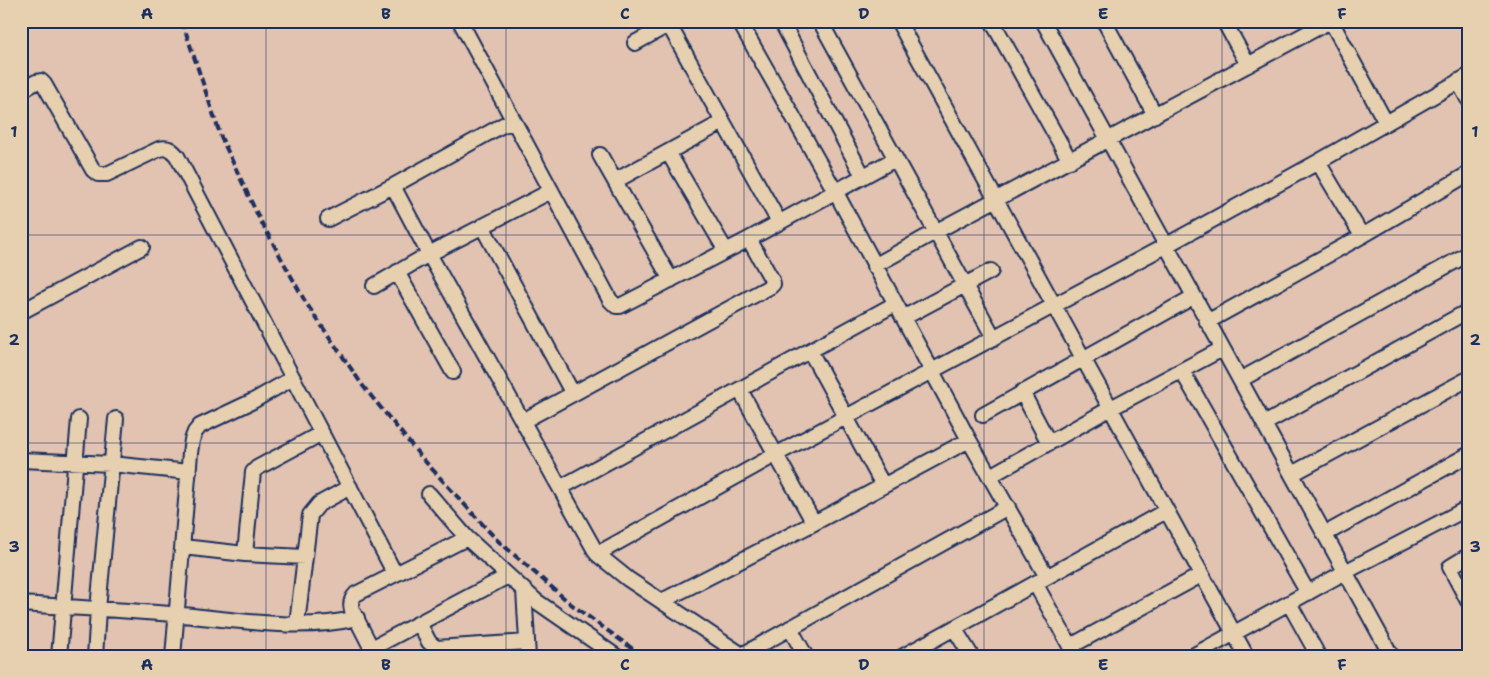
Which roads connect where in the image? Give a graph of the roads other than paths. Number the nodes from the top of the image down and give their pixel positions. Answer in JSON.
{"nodes":[{"id":1,"x":460,"y":21,"type":"edge"},
{"id":2,"x":739,"y":21,"type":"edge"},
{"id":3,"x":781,"y":21,"type":"edge"},
{"id":4,"x":820,"y":21,"type":"edge"},
{"id":5,"x":898,"y":21,"type":"edge"},
{"id":6,"x":992,"y":21,"type":"edge"},
{"id":7,"x":1042,"y":21,"type":"edge"},
{"id":8,"x":1104,"y":21,"type":"edge"},
{"id":9,"x":1224,"y":21,"type":"edge"},
{"id":10,"x":1331,"y":21,"type":"edge"},
{"id":11,"x":672,"y":23,"type":"edge"},
{"id":12,"x":634,"y":43,"type":"dead end"},
{"id":13,"x":1248,"y":65,"type":"junction"},
{"id":14,"x":1463,"y":79,"type":"edge"},
{"id":15,"x":21,"y":90,"type":"edge"},
{"id":16,"x":1468,"y":99,"type":"edge"},
{"id":17,"x":1155,"y":115,"type":"junction"},
{"id":18,"x":513,"y":122,"type":"junction"},
{"id":19,"x":723,"y":122,"type":"junction"},
{"id":20,"x":1386,"y":123,"type":"junction"},
{"id":21,"x":1109,"y":140,"type":"junction"},
{"id":22,"x":668,"y":152,"type":"junction"},
{"id":23,"x":600,"y":155,"type":"dead end"},
{"id":24,"x":895,"y":159,"type":"junction"},
{"id":25,"x":1070,"y":160,"type":"junction"},
{"id":26,"x":1318,"y":162,"type":"junction"},
{"id":27,"x":1468,"y":174,"type":"edge"},
{"id":28,"x":863,"y":176,"type":"junction"},
{"id":29,"x":615,"y":181,"type":"junction"},
{"id":30,"x":393,"y":186,"type":"junction"},
{"id":31,"x":551,"y":191,"type":"junction"},
{"id":32,"x":835,"y":191,"type":"junction"},
{"id":33,"x":996,"y":200,"type":"junction"},
{"id":34,"x":328,"y":220,"type":"dead end"},
{"id":35,"x":779,"y":222,"type":"junction"},
{"id":36,"x":482,"y":226,"type":"junction"},
{"id":37,"x":935,"y":232,"type":"junction"},
{"id":38,"x":1362,"y":236,"type":"junction"},
{"id":39,"x":749,"y":240,"type":"junction"},
{"id":40,"x":1165,"y":246,"type":"junction"},
{"id":41,"x":142,"y":247,"type":"dead end"},
{"id":42,"x":726,"y":251,"type":"junction"},
{"id":43,"x":429,"y":254,"type":"junction"},
{"id":44,"x":1468,"y":254,"type":"edge"},
{"id":45,"x":874,"y":266,"type":"junction"},
{"id":46,"x":991,"y":271,"type":"dead end"},
{"id":47,"x":398,"y":272,"type":"junction"},
{"id":48,"x":671,"y":280,"type":"junction"},
{"id":49,"x":374,"y":286,"type":"dead end"},
{"id":50,"x":964,"y":286,"type":"junction"},
{"id":51,"x":1193,"y":297,"type":"junction"},
{"id":52,"x":895,"y":304,"type":"junction"},
{"id":53,"x":1053,"y":307,"type":"junction"},
{"id":54,"x":21,"y":312,"type":"edge"},
{"id":55,"x":1468,"y":312,"type":"edge"},
{"id":56,"x":903,"y":318,"type":"junction"},
{"id":57,"x":1207,"y":322,"type":"junction"},
{"id":58,"x":994,"y":338,"type":"junction"},
{"id":59,"x":1222,"y":349,"type":"junction"},
{"id":60,"x":810,"y":351,"type":"junction"},
{"id":61,"x":1084,"y":358,"type":"junction"},
{"id":62,"x":933,"y":371,"type":"junction"},
{"id":63,"x":1182,"y":371,"type":"junction"},
{"id":64,"x":453,"y":372,"type":"dead end"},
{"id":65,"x":293,"y":378,"type":"junction"},
{"id":66,"x":1468,"y":379,"type":"edge"},
{"id":67,"x":1240,"y":380,"type":"junction"},
{"id":68,"x":740,"y":390,"type":"junction"},
{"id":69,"x":1022,"y":392,"type":"junction"},
{"id":70,"x":573,"y":394,"type":"junction"},
{"id":71,"x":1111,"y":408,"type":"junction"},
{"id":72,"x":983,"y":415,"type":"dead end"},
{"id":73,"x":846,"y":417,"type":"junction"},
{"id":74,"x":116,"y":418,"type":"dead end"},
{"id":75,"x":79,"y":419,"type":"dead end"},
{"id":76,"x":523,"y":421,"type":"junction"},
{"id":77,"x":1264,"y":424,"type":"junction"},
{"id":78,"x":322,"y":433,"type":"junction"},
{"id":79,"x":969,"y":440,"type":"junction"},
{"id":80,"x":1049,"y":442,"type":"junction"},
{"id":81,"x":775,"y":455,"type":"junction"},
{"id":82,"x":1468,"y":456,"type":"edge"},
{"id":83,"x":21,"y":460,"type":"edge"},
{"id":84,"x":74,"y":462,"type":"junction"},
{"id":85,"x":111,"y":464,"type":"junction"},
{"id":86,"x":189,"y":472,"type":"junction"},
{"id":87,"x":1292,"y":474,"type":"junction"},
{"id":88,"x":990,"y":476,"type":"junction"},
{"id":89,"x":883,"y":485,"type":"junction"},
{"id":90,"x":350,"y":487,"type":"junction"},
{"id":91,"x":560,"y":488,"type":"junction"},
{"id":92,"x":429,"y":494,"type":"dead end"},
{"id":93,"x":1008,"y":507,"type":"junction"},
{"id":94,"x":1468,"y":508,"type":"edge"},
{"id":95,"x":1166,"y":511,"type":"junction"},
{"id":96,"x":814,"y":523,"type":"junction"},
{"id":97,"x":1325,"y":534,"type":"junction"},
{"id":98,"x":467,"y":538,"type":"junction"},
{"id":99,"x":183,"y":547,"type":"junction"},
{"id":100,"x":245,"y":554,"type":"junction"},
{"id":101,"x":597,"y":554,"type":"junction"},
{"id":102,"x":1468,"y":556,"type":"edge"},
{"id":103,"x":305,"y":558,"type":"junction"},
{"id":104,"x":1345,"y":572,"type":"junction"},
{"id":105,"x":395,"y":574,"type":"junction"},
{"id":106,"x":1201,"y":575,"type":"junction"},
{"id":107,"x":508,"y":576,"type":"junction"},
{"id":108,"x":1041,"y":580,"type":"junction"},
{"id":109,"x":524,"y":590,"type":"junction"},
{"id":110,"x":1308,"y":593,"type":"junction"},
{"id":111,"x":662,"y":601,"type":"junction"},
{"id":112,"x":1468,"y":601,"type":"edge"},
{"id":113,"x":1289,"y":603,"type":"junction"},
{"id":114,"x":21,"y":604,"type":"edge"},
{"id":115,"x":64,"y":607,"type":"junction"},
{"id":116,"x":98,"y":609,"type":"junction"},
{"id":117,"x":177,"y":614,"type":"junction"},
{"id":118,"x":357,"y":618,"type":"junction"},
{"id":119,"x":419,"y":623,"type":"junction"},
{"id":120,"x":297,"y":624,"type":"junction"},
{"id":121,"x":790,"y":628,"type":"junction"},
{"id":122,"x":954,"y":628,"type":"junction"},
{"id":123,"x":1234,"y":634,"type":"junction"},
{"id":124,"x":527,"y":642,"type":"junction"},
{"id":125,"x":1073,"y":651,"type":"edge"},
{"id":126,"x":374,"y":652,"type":"edge"},
{"id":127,"x":743,"y":656,"type":"edge"},
{"id":128,"x":59,"y":657,"type":"edge"},
{"id":129,"x":95,"y":657,"type":"edge"},
{"id":130,"x":173,"y":657,"type":"edge"},
{"id":131,"x":528,"y":657,"type":"edge"},
{"id":132,"x":617,"y":657,"type":"edge"},
{"id":133,"x":806,"y":657,"type":"edge"},
{"id":134,"x":902,"y":657,"type":"edge"},
{"id":135,"x":972,"y":657,"type":"edge"},
{"id":136,"x":1191,"y":657,"type":"edge"},
{"id":137,"x":1247,"y":657,"type":"edge"},
{"id":138,"x":1320,"y":657,"type":"edge"},
{"id":139,"x":1392,"y":657,"type":"edge"}],
"edges":[{"from":1,"to":18,"type":"street"},
{"from":2,"to":32,"type":"street"},
{"from":3,"to":28,"type":"street"},
{"from":4,"to":24,"type":"street"},
{"from":5,"to":33,"type":"street"},
{"from":6,"to":25,"type":"street"},
{"from":7,"to":21,"type":"street"},
{"from":8,"to":17,"type":"street"},
{"from":9,"to":13,"type":"street"},
{"from":10,"to":13,"type":"street"},
{"from":10,"to":20,"type":"street"},
{"from":11,"to":12,"type":"street"},
{"from":11,"to":19,"type":"street"},
{"from":13,"to":17,"type":"street"},
{"from":14,"to":16,"type":"street"},
{"from":14,"to":20,"type":"street"},
{"from":15,"to":65,"type":"street"},
{"from":17,"to":21,"type":"street"},
{"from":18,"to":30,"type":"street"},
{"from":18,"to":31,"type":"street"},
{"from":19,"to":22,"type":"street"},
{"from":19,"to":35,"type":"street"},
{"from":20,"to":26,"type":"street"},
{"from":21,"to":25,"type":"street"},
{"from":21,"to":40,"type":"street"},
{"from":22,"to":29,"type":"street"},
{"from":22,"to":42,"type":"street"},
{"from":23,"to":29,"type":"street"},
{"from":24,"to":28,"type":"street"},
{"from":24,"to":37,"type":"street"},
{"from":25,"to":33,"type":"street"},
{"from":26,"to":38,"type":"street"},
{"from":26,"to":40,"type":"street"},
{"from":27,"to":38,"type":"street"},
{"from":28,"to":32,"type":"street"},
{"from":29,"to":48,"type":"street"},
{"from":30,"to":34,"type":"street"},
{"from":30,"to":43,"type":"street"},
{"from":31,"to":36,"type":"street"},
{"from":31,"to":48,"type":"street"},
{"from":32,"to":35,"type":"street"},
{"from":32,"to":45,"type":"street"},
{"from":33,"to":37,"type":"street"},
{"from":33,"to":53,"type":"street"},
{"from":35,"to":39,"type":"street"},
{"from":36,"to":43,"type":"street"},
{"from":36,"to":70,"type":"street"},
{"from":37,"to":45,"type":"street"},
{"from":37,"to":50,"type":"street"},
{"from":38,"to":57,"type":"street"},
{"from":39,"to":42,"type":"street"},
{"from":39,"to":70,"type":"street"},
{"from":40,"to":51,"type":"street"},
{"from":40,"to":53,"type":"street"},
{"from":41,"to":54,"type":"street"},
{"from":42,"to":48,"type":"street"},
{"from":43,"to":47,"type":"street"},
{"from":43,"to":76,"type":"street"},
{"from":44,"to":67,"type":"street"},
{"from":45,"to":52,"type":"street"},
{"from":46,"to":50,"type":"street"},
{"from":47,"to":49,"type":"street"},
{"from":47,"to":64,"type":"street"},
{"from":50,"to":56,"type":"street"},
{"from":50,"to":58,"type":"street"},
{"from":51,"to":57,"type":"street"},
{"from":51,"to":61,"type":"street"},
{"from":52,"to":56,"type":"street"},
{"from":52,"to":60,"type":"street"},
{"from":53,"to":58,"type":"street"},
{"from":53,"to":61,"type":"street"},
{"from":55,"to":77,"type":"street"},
{"from":56,"to":62,"type":"street"},
{"from":57,"to":59,"type":"street"},
{"from":58,"to":62,"type":"street"},
{"from":59,"to":63,"type":"street"},
{"from":59,"to":67,"type":"street"},
{"from":60,"to":68,"type":"street"},
{"from":60,"to":73,"type":"street"},
{"from":61,"to":69,"type":"street"},
{"from":61,"to":71,"type":"street"},
{"from":62,"to":73,"type":"street"},
{"from":62,"to":79,"type":"street"},
{"from":63,"to":71,"type":"street"},
{"from":63,"to":110,"type":"street"},
{"from":65,"to":78,"type":"street"},
{"from":65,"to":86,"type":"street"},
{"from":66,"to":87,"type":"street"},
{"from":67,"to":77,"type":"street"},
{"from":68,"to":81,"type":"street"},
{"from":68,"to":91,"type":"street"},
{"from":69,"to":72,"type":"street"},
{"from":69,"to":80,"type":"street"},
{"from":70,"to":76,"type":"street"},
{"from":71,"to":80,"type":"street"},
{"from":71,"to":95,"type":"street"},
{"from":73,"to":81,"type":"street"},
{"from":73,"to":89,"type":"street"},
{"from":74,"to":85,"type":"street"},
{"from":75,"to":84,"type":"street"},
{"from":76,"to":91,"type":"street"},
{"from":77,"to":87,"type":"street"},
{"from":78,"to":90,"type":"street"},
{"from":78,"to":100,"type":"street"},
{"from":79,"to":88,"type":"street"},
{"from":79,"to":89,"type":"street"},
{"from":80,"to":88,"type":"street"},
{"from":81,"to":96,"type":"street"},
{"from":81,"to":101,"type":"street"},
{"from":82,"to":97,"type":"street"},
{"from":83,"to":84,"type":"street"},
{"from":84,"to":85,"type":"street"},
{"from":84,"to":115,"type":"street"},
{"from":85,"to":86,"type":"street"},
{"from":85,"to":116,"type":"street"},
{"from":86,"to":99,"type":"street"},
{"from":87,"to":97,"type":"street"},
{"from":88,"to":93,"type":"street"},
{"from":89,"to":96,"type":"street"},
{"from":90,"to":103,"type":"street"},
{"from":90,"to":105,"type":"street"},
{"from":91,"to":101,"type":"street"},
{"from":92,"to":98,"type":"street"},
{"from":93,"to":108,"type":"street"},
{"from":93,"to":121,"type":"street"},
{"from":94,"to":104,"type":"street"},
{"from":95,"to":106,"type":"street"},
{"from":95,"to":108,"type":"street"},
{"from":96,"to":111,"type":"street"},
{"from":97,"to":104,"type":"street"},
{"from":98,"to":105,"type":"street"},
{"from":98,"to":107,"type":"street"},
{"from":99,"to":100,"type":"street"},
{"from":99,"to":117,"type":"street"},
{"from":100,"to":103,"type":"street"},
{"from":101,"to":111,"type":"street"},
{"from":102,"to":112,"type":"street"},
{"from":103,"to":120,"type":"street"},
{"from":104,"to":110,"type":"street"},
{"from":104,"to":139,"type":"street"},
{"from":105,"to":118,"type":"street"},
{"from":106,"to":123,"type":"street"},
{"from":106,"to":125,"type":"street"},
{"from":107,"to":109,"type":"street"},
{"from":107,"to":119,"type":"street"},
{"from":108,"to":122,"type":"street"},
{"from":108,"to":125,"type":"street"},
{"from":109,"to":124,"type":"street"},
{"from":109,"to":132,"type":"street"},
{"from":110,"to":113,"type":"street"},
{"from":111,"to":127,"type":"street"},
{"from":113,"to":123,"type":"street"},
{"from":113,"to":138,"type":"street"},
{"from":114,"to":115,"type":"street"},
{"from":115,"to":116,"type":"street"},
{"from":115,"to":128,"type":"street"},
{"from":116,"to":117,"type":"street"},
{"from":116,"to":129,"type":"street"},
{"from":117,"to":120,"type":"street"},
{"from":117,"to":130,"type":"street"},
{"from":118,"to":120,"type":"street"},
{"from":118,"to":126,"type":"street"},
{"from":119,"to":124,"type":"street"},
{"from":119,"to":126,"type":"street"},
{"from":121,"to":127,"type":"street"},
{"from":121,"to":133,"type":"street"},
{"from":122,"to":134,"type":"street"},
{"from":122,"to":135,"type":"street"},
{"from":123,"to":136,"type":"street"},
{"from":123,"to":137,"type":"street"},
{"from":124,"to":131,"type":"street"}]}
